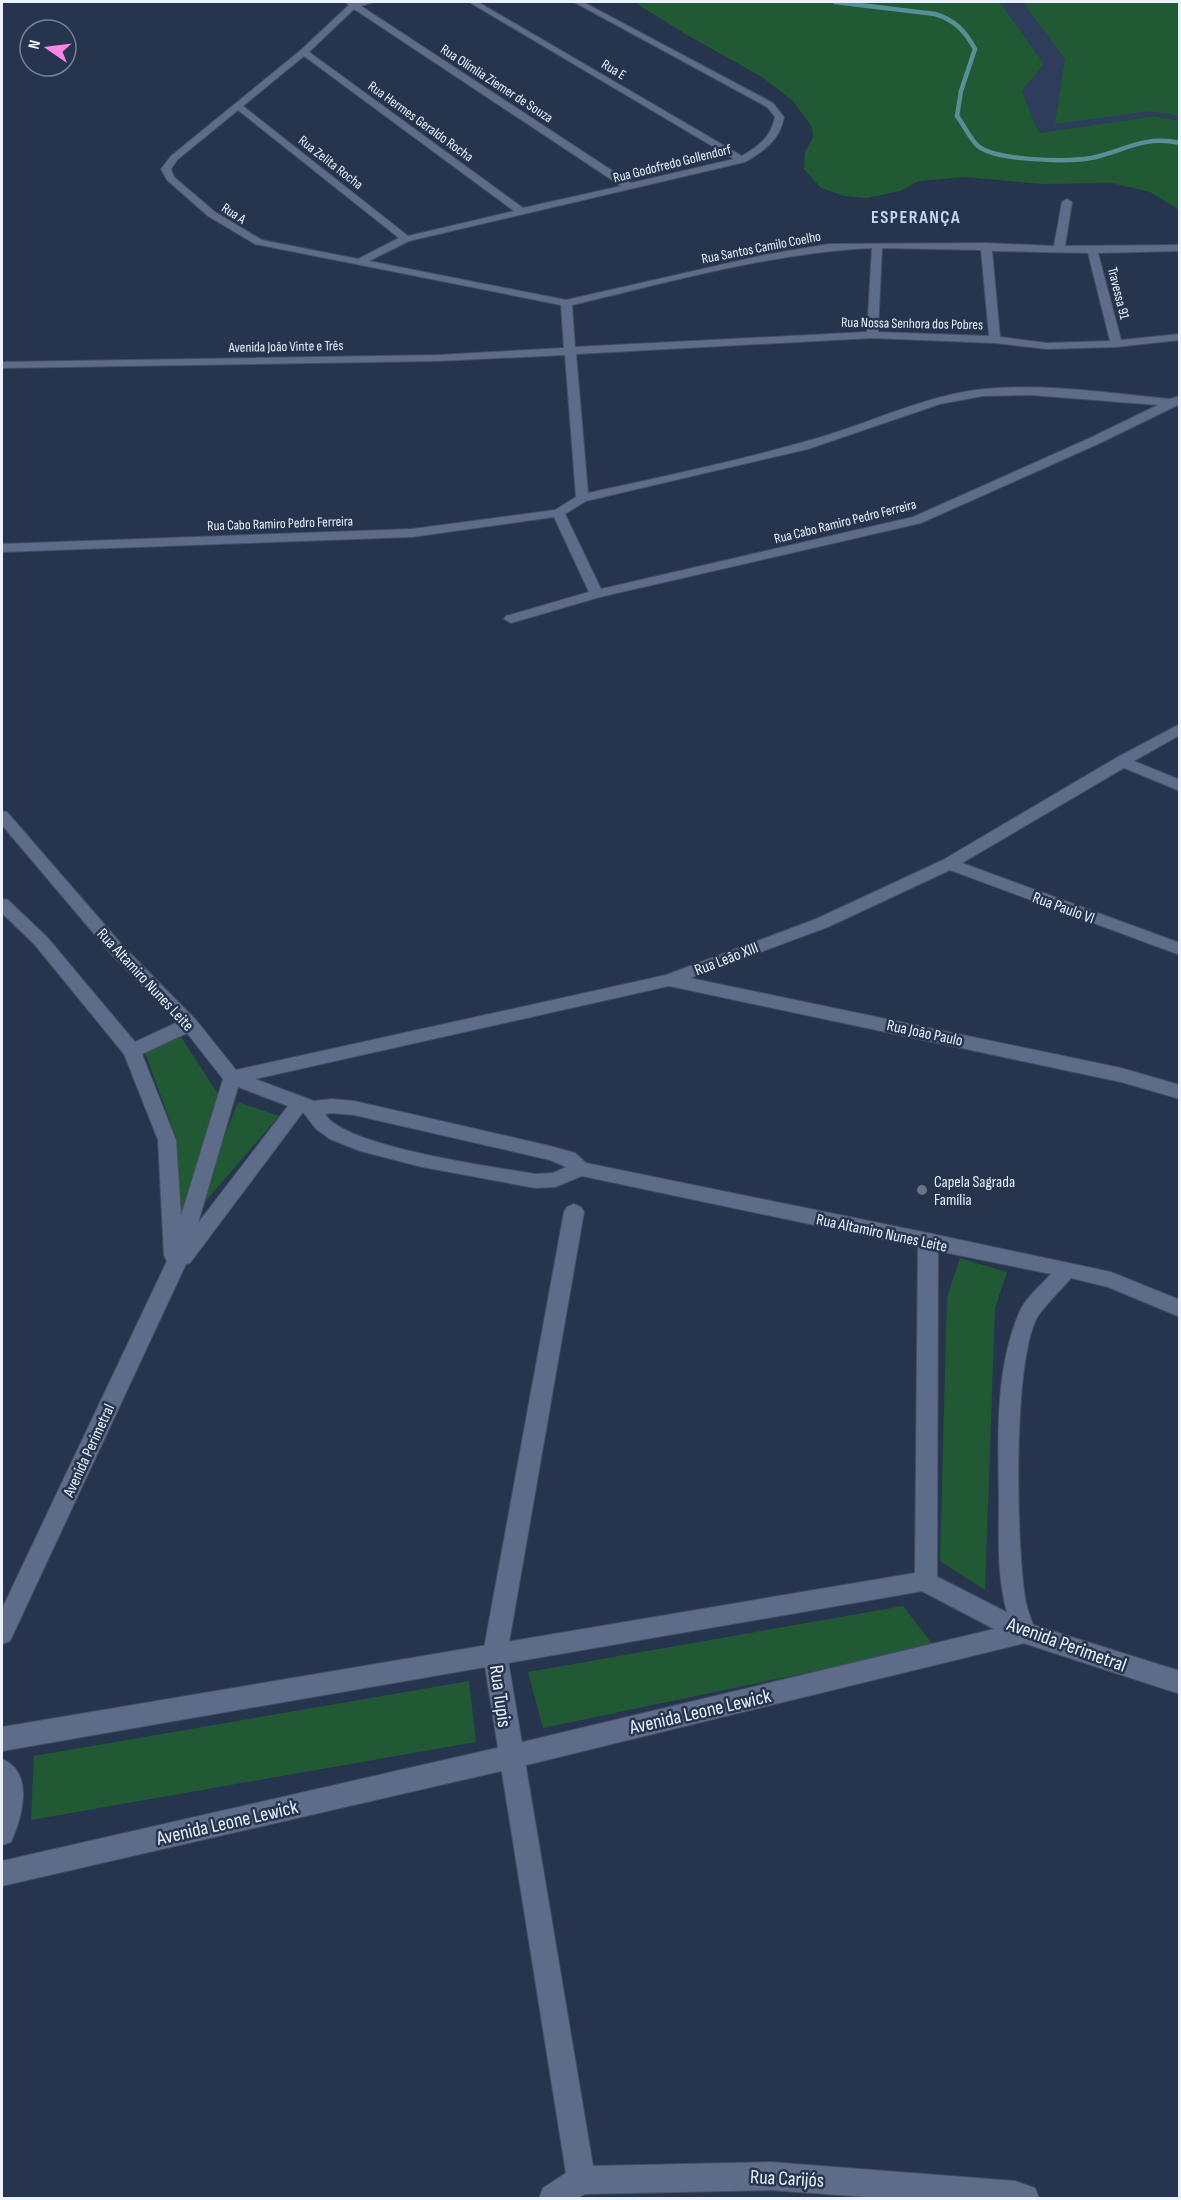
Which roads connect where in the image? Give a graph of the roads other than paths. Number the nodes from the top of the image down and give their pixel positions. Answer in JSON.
{"nodes":[{"id":1,"x":370,"y":2,"type":"edge"},
{"id":2,"x":473,"y":2,"type":"edge"},
{"id":3,"x":579,"y":2,"type":"edge"},
{"id":4,"x":351,"y":3,"type":"edge"},
{"id":5,"x":304,"y":52,"type":"junction"},
{"id":6,"x":238,"y":106,"type":"junction"},
{"id":7,"x":742,"y":160,"type":"junction"},
{"id":8,"x":630,"y":187,"type":"junction"},
{"id":9,"x":1067,"y":202,"type":"dead end"},
{"id":10,"x":522,"y":212,"type":"junction"},
{"id":11,"x":406,"y":239,"type":"junction"},
{"id":12,"x":877,"y":244,"type":"junction"},
{"id":13,"x":986,"y":246,"type":"junction"},
{"id":14,"x":1179,"y":248,"type":"edge"},
{"id":15,"x":1059,"y":249,"type":"junction"},
{"id":16,"x":1092,"y":250,"type":"junction"},
{"id":17,"x":361,"y":261,"type":"junction"},
{"id":18,"x":566,"y":303,"type":"junction"},
{"id":19,"x":872,"y":335,"type":"junction"},
{"id":20,"x":1179,"y":337,"type":"edge"},
{"id":21,"x":995,"y":340,"type":"junction"},
{"id":22,"x":1116,"y":344,"type":"junction"},
{"id":23,"x":571,"y":351,"type":"junction"},
{"id":24,"x":2,"y":365,"type":"edge"},
{"id":25,"x":1175,"y":401,"type":"edge"},
{"id":26,"x":582,"y":498,"type":"junction"},
{"id":27,"x":558,"y":513,"type":"junction"},
{"id":28,"x":2,"y":548,"type":"edge"},
{"id":29,"x":597,"y":594,"type":"junction"},
{"id":30,"x":511,"y":619,"type":"dead end"},
{"id":31,"x":1179,"y":729,"type":"edge"},
{"id":32,"x":1121,"y":761,"type":"junction"},
{"id":33,"x":1179,"y":786,"type":"edge"},
{"id":34,"x":2,"y":816,"type":"edge"},
{"id":35,"x":949,"y":864,"type":"junction"},
{"id":36,"x":2,"y":904,"type":"edge"},
{"id":37,"x":1179,"y":949,"type":"edge"},
{"id":38,"x":669,"y":980,"type":"junction"},
{"id":39,"x":189,"y":1024,"type":"junction"},
{"id":40,"x":132,"y":1051,"type":"junction"},
{"id":41,"x":231,"y":1078,"type":"junction"},
{"id":42,"x":1179,"y":1092,"type":"edge"},
{"id":43,"x":307,"y":1106,"type":"junction"},
{"id":44,"x":581,"y":1169,"type":"junction"},
{"id":45,"x":574,"y":1212,"type":"dead end"},
{"id":46,"x":928,"y":1241,"type":"junction"},
{"id":47,"x":175,"y":1268,"type":"junction"},
{"id":48,"x":1067,"y":1269,"type":"junction"},
{"id":49,"x":1179,"y":1309,"type":"edge"},
{"id":50,"x":926,"y":1582,"type":"junction"},
{"id":51,"x":2,"y":1633,"type":"edge"},
{"id":52,"x":1025,"y":1633,"type":"junction"},
{"id":53,"x":495,"y":1654,"type":"junction"},
{"id":54,"x":1179,"y":1683,"type":"edge"},
{"id":55,"x":2,"y":1739,"type":"edge"},
{"id":56,"x":510,"y":1757,"type":"junction"},
{"id":57,"x":2,"y":1771,"type":"edge"},
{"id":58,"x":2,"y":1833,"type":"edge"},
{"id":59,"x":2,"y":1874,"type":"edge"},
{"id":60,"x":581,"y":2180,"type":"junction"},
{"id":61,"x":553,"y":2199,"type":"edge"},
{"id":62,"x":1025,"y":2199,"type":"edge"}],
"edges":[{"from":1,"to":4,"type":"street"},
{"from":2,"to":7,"type":"street","name":"Rua E"},
{"from":3,"to":7,"type":"street","name":"Rua Godofredo Gollendorf"},
{"from":4,"to":5,"type":"street","name":"Rua A"},
{"from":4,"to":8,"type":"street","name":"Rua Olímlia Ziemer de Souza"},
{"from":5,"to":6,"type":"street","name":"Rua A"},
{"from":5,"to":10,"type":"street","name":"Rua Hermes Geraldo Rocha"},
{"from":6,"to":11,"type":"street","name":"Rua Zelita Rocha"},
{"from":6,"to":17,"type":"street","name":"Rua A"},
{"from":7,"to":8,"type":"street","name":"Rua Godofredo Gollendorf"},
{"from":8,"to":10,"type":"street","name":"Rua Godofredo Gollendorf"},
{"from":9,"to":15,"type":"street"},
{"from":10,"to":11,"type":"street","name":"Rua Godofredo Gollendorf"},
{"from":11,"to":17,"type":"street","name":"Rua Godofredo Gollendorf"},
{"from":12,"to":13,"type":"street","name":"Rua Santos Camilo Coelho"},
{"from":12,"to":18,"type":"street","name":"Rua Santos Camilo Coelho"},
{"from":12,"to":19,"type":"street"},
{"from":13,"to":15,"type":"street","name":"Rua Santos Camilo Coelho"},
{"from":13,"to":21,"type":"street"},
{"from":14,"to":16,"type":"street","name":"Rua Santos Camilo Coelho"},
{"from":15,"to":16,"type":"street","name":"Rua Santos Camilo Coelho"},
{"from":16,"to":22,"type":"street","name":"Travessa 91"},
{"from":17,"to":18,"type":"street","name":"Rua A"},
{"from":18,"to":23,"type":"street"},
{"from":19,"to":21,"type":"street","name":"Rua Nossa Senhora dos Pobres"},
{"from":19,"to":23,"type":"street","name":"Rua Nossa Senhora dos Pobres"},
{"from":20,"to":22,"type":"street","name":"Rua Nossa Senhora dos Pobres"},
{"from":21,"to":22,"type":"street","name":"Rua Nossa Senhora dos Pobres"},
{"from":23,"to":24,"type":"street","name":"Avenida João Vinte e Três"},
{"from":23,"to":26,"type":"street"},
{"from":25,"to":26,"type":"street","name":"Rua Cabo Ramiro Pedro Ferreira"},
{"from":25,"to":29,"type":"street","name":"Rua Cabo Ramiro Pedro Ferreira"},
{"from":26,"to":27,"type":"street","name":"Rua Cabo Ramiro Pedro Ferreira"},
{"from":27,"to":28,"type":"street","name":"Rua Cabo Ramiro Pedro Ferreira"},
{"from":27,"to":29,"type":"street"},
{"from":29,"to":30,"type":"street","name":"Rua Cabo Ramiro Pedro Ferreira"},
{"from":31,"to":32,"type":"street","name":"Rua Leão XIII"},
{"from":32,"to":33,"type":"street"},
{"from":32,"to":35,"type":"street","name":"Rua Leão XIII"},
{"from":34,"to":39,"type":"street","name":"Rua Altamiro Nunes Leite"},
{"from":35,"to":37,"type":"street","name":"Rua Paulo VI"},
{"from":35,"to":38,"type":"street","name":"Rua Leão XIII"},
{"from":36,"to":40,"type":"street"},
{"from":38,"to":41,"type":"street","name":"Rua Leão XIII"},
{"from":38,"to":42,"type":"street","name":"Rua João Paulo"},
{"from":39,"to":40,"type":"street"},
{"from":39,"to":41,"type":"street","name":"Rua Altamiro Nunes Leite"},
{"from":40,"to":47,"type":"street","name":"Avenida Perimetral"},
{"from":41,"to":43,"type":"street","name":"Rua Altamiro Nunes Leite"},
{"from":41,"to":47,"type":"street","name":"Avenida Perimetral"},
{"from":43,"to":44,"type":"street","name":"Rua Altamiro Nunes Leite"},
{"from":43,"to":44,"type":"street"},
{"from":43,"to":47,"type":"street","name":"Avenida Perimetral"},
{"from":44,"to":46,"type":"street","name":"Rua Altamiro Nunes Leite"},
{"from":45,"to":53,"type":"street","name":"Rua Tupis"},
{"from":46,"to":48,"type":"street","name":"Rua Altamiro Nunes Leite"},
{"from":46,"to":50,"type":"street"},
{"from":47,"to":51,"type":"street","name":"Avenida Perimetral"},
{"from":48,"to":49,"type":"street","name":"Rua Altamiro Nunes Leite"},
{"from":48,"to":52,"type":"street"},
{"from":50,"to":52,"type":"street","name":"Avenida Perimetral"},
{"from":50,"to":53,"type":"street"},
{"from":52,"to":54,"type":"street","name":"Avenida Perimetral"},
{"from":52,"to":56,"type":"street","name":"Avenida Leone Lewick"},
{"from":53,"to":55,"type":"street"},
{"from":53,"to":56,"type":"street","name":"Rua Tupis"},
{"from":56,"to":59,"type":"street","name":"Avenida Leone Lewick"},
{"from":56,"to":60,"type":"street","name":"Rua Tupis"},
{"from":57,"to":58,"type":"street"},
{"from":60,"to":61,"type":"street"},
{"from":60,"to":62,"type":"street","name":"Rua Carijós"}]}
